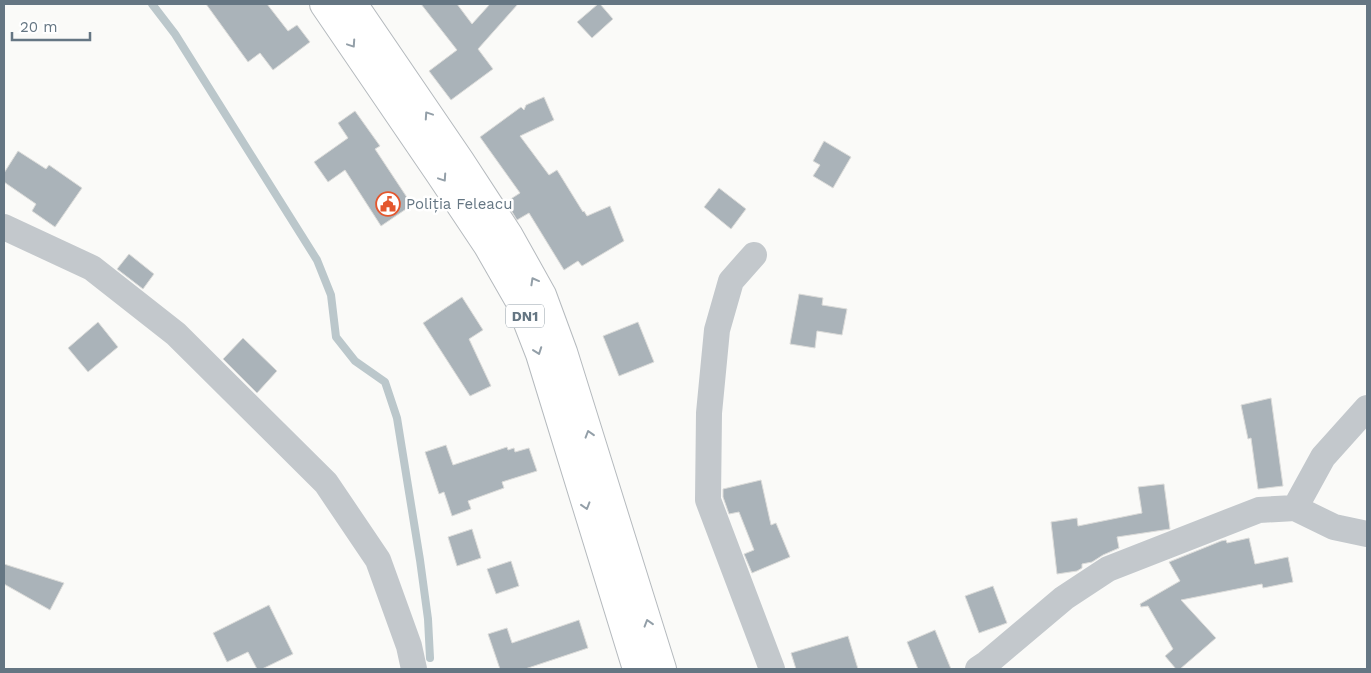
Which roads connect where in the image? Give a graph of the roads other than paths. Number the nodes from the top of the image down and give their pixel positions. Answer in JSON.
{"nodes":[{"id":1,"x":324,"y":4,"type":"edge"},
{"id":2,"x":352,"y":4,"type":"edge"},
{"id":3,"x":4,"y":227,"type":"edge"},
{"id":4,"x":754,"y":255,"type":"dead end"},
{"id":5,"x":1367,"y":408,"type":"edge"},
{"id":6,"x":1295,"y":508,"type":"junction"},
{"id":7,"x":1367,"y":534,"type":"edge"},
{"id":8,"x":414,"y":669,"type":"edge"},
{"id":9,"x":637,"y":669,"type":"edge"},
{"id":10,"x":662,"y":669,"type":"edge"},
{"id":11,"x":772,"y":669,"type":"edge"},
{"id":12,"x":978,"y":669,"type":"edge"}],
"edges":[{"from":1,"to":9,"type":"main road","number":"DN1","one_way":true},
{"from":10,"to":2,"type":"main road","number":"DN1","one_way":true},
{"from":3,"to":8,"type":"street"},
{"from":4,"to":11,"type":"street"},
{"from":5,"to":6,"type":"street"},
{"from":6,"to":7,"type":"street"},
{"from":6,"to":12,"type":"street"}]}
